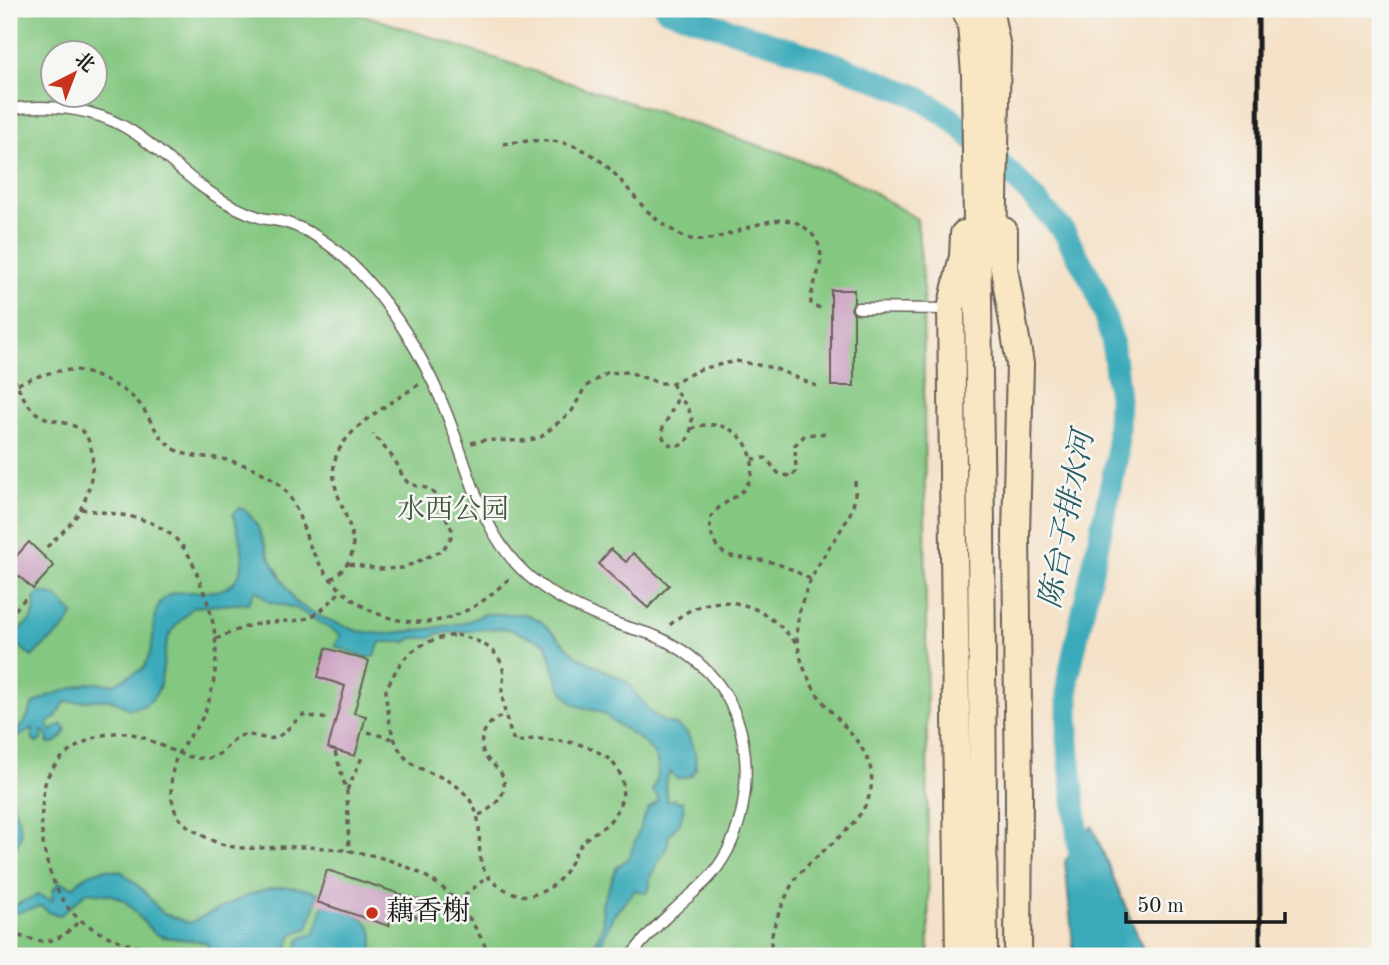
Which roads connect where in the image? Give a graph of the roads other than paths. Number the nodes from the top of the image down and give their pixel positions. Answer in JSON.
{"nodes":[{"id":1,"x":965,"y":9,"type":"edge"},
{"id":2,"x":989,"y":9,"type":"edge"},
{"id":3,"x":985,"y":44,"type":"junction"},
{"id":4,"x":9,"y":109,"type":"edge"},
{"id":5,"x":985,"y":224,"type":"junction"},
{"id":6,"x":858,"y":308,"type":"dead end"},
{"id":7,"x":951,"y":309,"type":"junction"},
{"id":8,"x":631,"y":956,"type":"edge"},
{"id":9,"x":959,"y":956,"type":"edge"},
{"id":10,"x":984,"y":956,"type":"edge"},
{"id":11,"x":994,"y":956,"type":"edge"},
{"id":12,"x":1018,"y":956,"type":"edge"}],
"edges":[{"from":1,"to":3,"type":"street"},
{"from":2,"to":3,"type":"street"},
{"from":3,"to":5,"type":"street"},
{"from":4,"to":8,"type":"lane"},
{"from":5,"to":7,"type":"street"},
{"from":5,"to":10,"type":"street"},
{"from":5,"to":11,"type":"street"},
{"from":5,"to":12,"type":"street"},
{"from":6,"to":7,"type":"lane"},
{"from":7,"to":9,"type":"street"}]}
